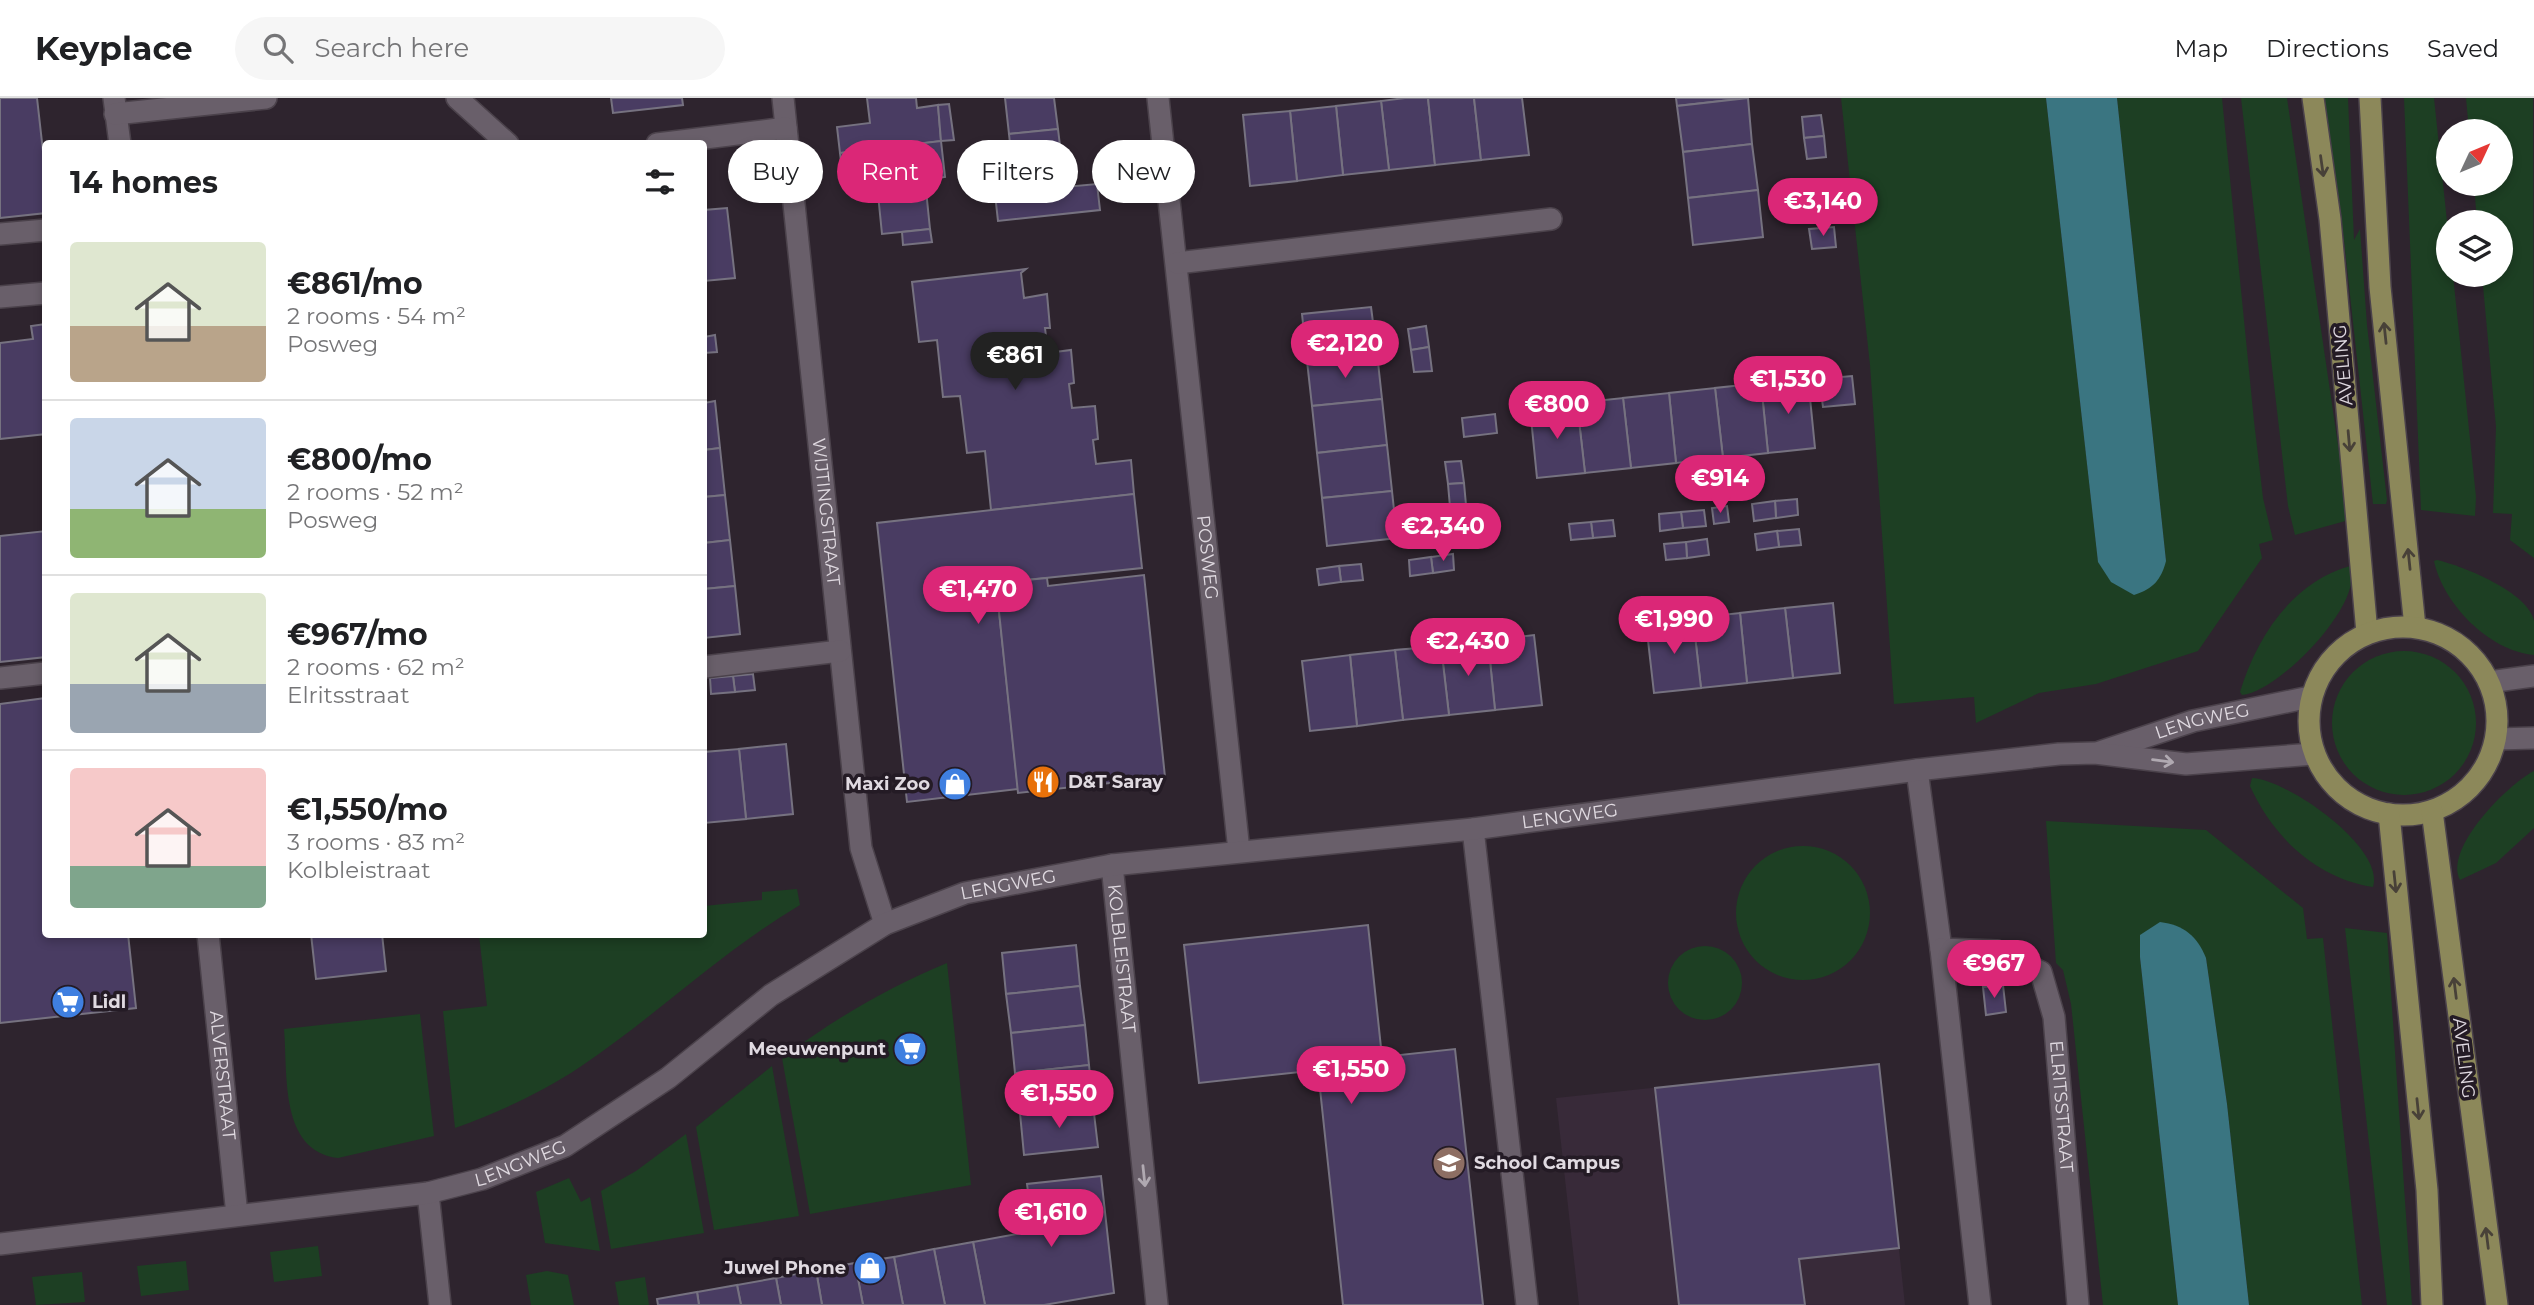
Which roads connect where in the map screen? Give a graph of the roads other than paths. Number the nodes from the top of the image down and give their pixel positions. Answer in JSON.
{"nodes":[{"id":1,"x":266,"y":98,"type":"edge"},
{"id":2,"x":457,"y":98,"type":"edge"},
{"id":3,"x":783,"y":98,"type":"edge"},
{"id":4,"x":1158,"y":98,"type":"edge"},
{"id":5,"x":2313,"y":98,"type":"edge"},
{"id":6,"x":2370,"y":98,"type":"edge"},
{"id":7,"x":114,"y":106,"type":"edge"},
{"id":8,"x":786,"y":128,"type":"junction"},
{"id":9,"x":119,"y":140,"type":"edge"},
{"id":10,"x":504,"y":140,"type":"edge"},
{"id":11,"x":689,"y":140,"type":"edge"},
{"id":12,"x":1551,"y":219,"type":"dead end"},
{"id":13,"x":42,"y":230,"type":"edge"},
{"id":14,"x":0,"y":234,"type":"edge"},
{"id":15,"x":1177,"y":263,"type":"junction"},
{"id":16,"x":42,"y":293,"type":"edge"},
{"id":17,"x":0,"y":297,"type":"edge"},
{"id":18,"x":2415,"y":627,"type":"junction"},
{"id":19,"x":2367,"y":633,"type":"junction"},
{"id":20,"x":840,"y":651,"type":"junction"},
{"id":21,"x":707,"y":667,"type":"edge"},
{"id":22,"x":42,"y":673,"type":"edge"},
{"id":23,"x":2534,"y":676,"type":"edge"},
{"id":24,"x":0,"y":678,"type":"edge"},
{"id":25,"x":2489,"y":682,"type":"junction"},
{"id":26,"x":2310,"y":697,"type":"junction"},
{"id":27,"x":2534,"y":738,"type":"edge"},
{"id":28,"x":2496,"y":739,"type":"junction"},
{"id":29,"x":2095,"y":753,"type":"junction"},
{"id":30,"x":2313,"y":754,"type":"junction"},
{"id":31,"x":1917,"y":770,"type":"junction"},
{"id":32,"x":2432,"y":811,"type":"junction"},
{"id":33,"x":2389,"y":814,"type":"junction"},
{"id":34,"x":1473,"y":829,"type":"junction"},
{"id":35,"x":1239,"y":851,"type":"junction"},
{"id":36,"x":1112,"y":864,"type":"junction"},
{"id":37,"x":885,"y":924,"type":"junction"},
{"id":38,"x":208,"y":938,"type":"edge"},
{"id":39,"x":1941,"y":949,"type":"junction"},
{"id":40,"x":428,"y":1194,"type":"junction"},
{"id":41,"x":237,"y":1215,"type":"junction"},
{"id":42,"x":0,"y":1244,"type":"edge"},
{"id":43,"x":440,"y":1305,"type":"edge"},
{"id":44,"x":1157,"y":1305,"type":"edge"},
{"id":45,"x":1527,"y":1305,"type":"edge"},
{"id":46,"x":1980,"y":1305,"type":"edge"},
{"id":47,"x":2078,"y":1305,"type":"edge"},
{"id":48,"x":2432,"y":1305,"type":"edge"},
{"id":49,"x":2497,"y":1305,"type":"edge"}],
"edges":[{"from":1,"to":7,"type":"street"},
{"from":2,"to":10,"type":"street"},
{"from":3,"to":8,"type":"street","name":"WIJTINGSTRAAT"},
{"from":4,"to":15,"type":"street","name":"POSWEG"},
{"from":5,"to":19,"type":"main road","name":"AVELING","one_way":true},
{"from":18,"to":6,"type":"main road","one_way":true},
{"from":7,"to":9,"type":"street"},
{"from":8,"to":11,"type":"street"},
{"from":8,"to":20,"type":"street","name":"WIJTINGSTRAAT"},
{"from":12,"to":15,"type":"street"},
{"from":13,"to":14,"type":"street"},
{"from":15,"to":35,"type":"street","name":"POSWEG"},
{"from":16,"to":17,"type":"street"},
{"from":18,"to":19,"type":"main road"},
{"from":18,"to":25,"type":"main road"},
{"from":19,"to":26,"type":"main road"},
{"from":20,"to":21,"type":"street"},
{"from":20,"to":37,"type":"street","name":"WIJTINGSTRAAT"},
{"from":22,"to":24,"type":"street"},
{"from":23,"to":25,"type":"street"},
{"from":25,"to":28,"type":"main road"},
{"from":26,"to":29,"type":"street","name":"LENGWEG"},
{"from":26,"to":30,"type":"main road"},
{"from":27,"to":28,"type":"street"},
{"from":28,"to":32,"type":"main road"},
{"from":29,"to":30,"type":"street","name":"LENGWEG","one_way":true},
{"from":29,"to":31,"type":"street","name":"LENGWEG"},
{"from":30,"to":33,"type":"main road"},
{"from":31,"to":34,"type":"street","name":"LENGWEG"},
{"from":31,"to":39,"type":"street"},
{"from":32,"to":33,"type":"main road"},
{"from":49,"to":32,"type":"main road","name":"AVELING","one_way":true},
{"from":33,"to":48,"type":"main road","one_way":true},
{"from":34,"to":35,"type":"street","name":"LENGWEG"},
{"from":34,"to":45,"type":"street"},
{"from":35,"to":36,"type":"street","name":"LENGWEG"},
{"from":36,"to":37,"type":"street","name":"LENGWEG"},
{"from":36,"to":44,"type":"street","name":"KOLBLEISTRAAT","one_way":true},
{"from":37,"to":40,"type":"street","name":"LENGWEG"},
{"from":38,"to":41,"type":"street","name":"ALVERSTRAAT"},
{"from":39,"to":46,"type":"street"},
{"from":39,"to":47,"type":"street","name":"ELRITSSTRAAT"},
{"from":40,"to":41,"type":"street","name":"LENGWEG"},
{"from":40,"to":43,"type":"street"},
{"from":41,"to":42,"type":"street","name":"LENGWEG"}]}
